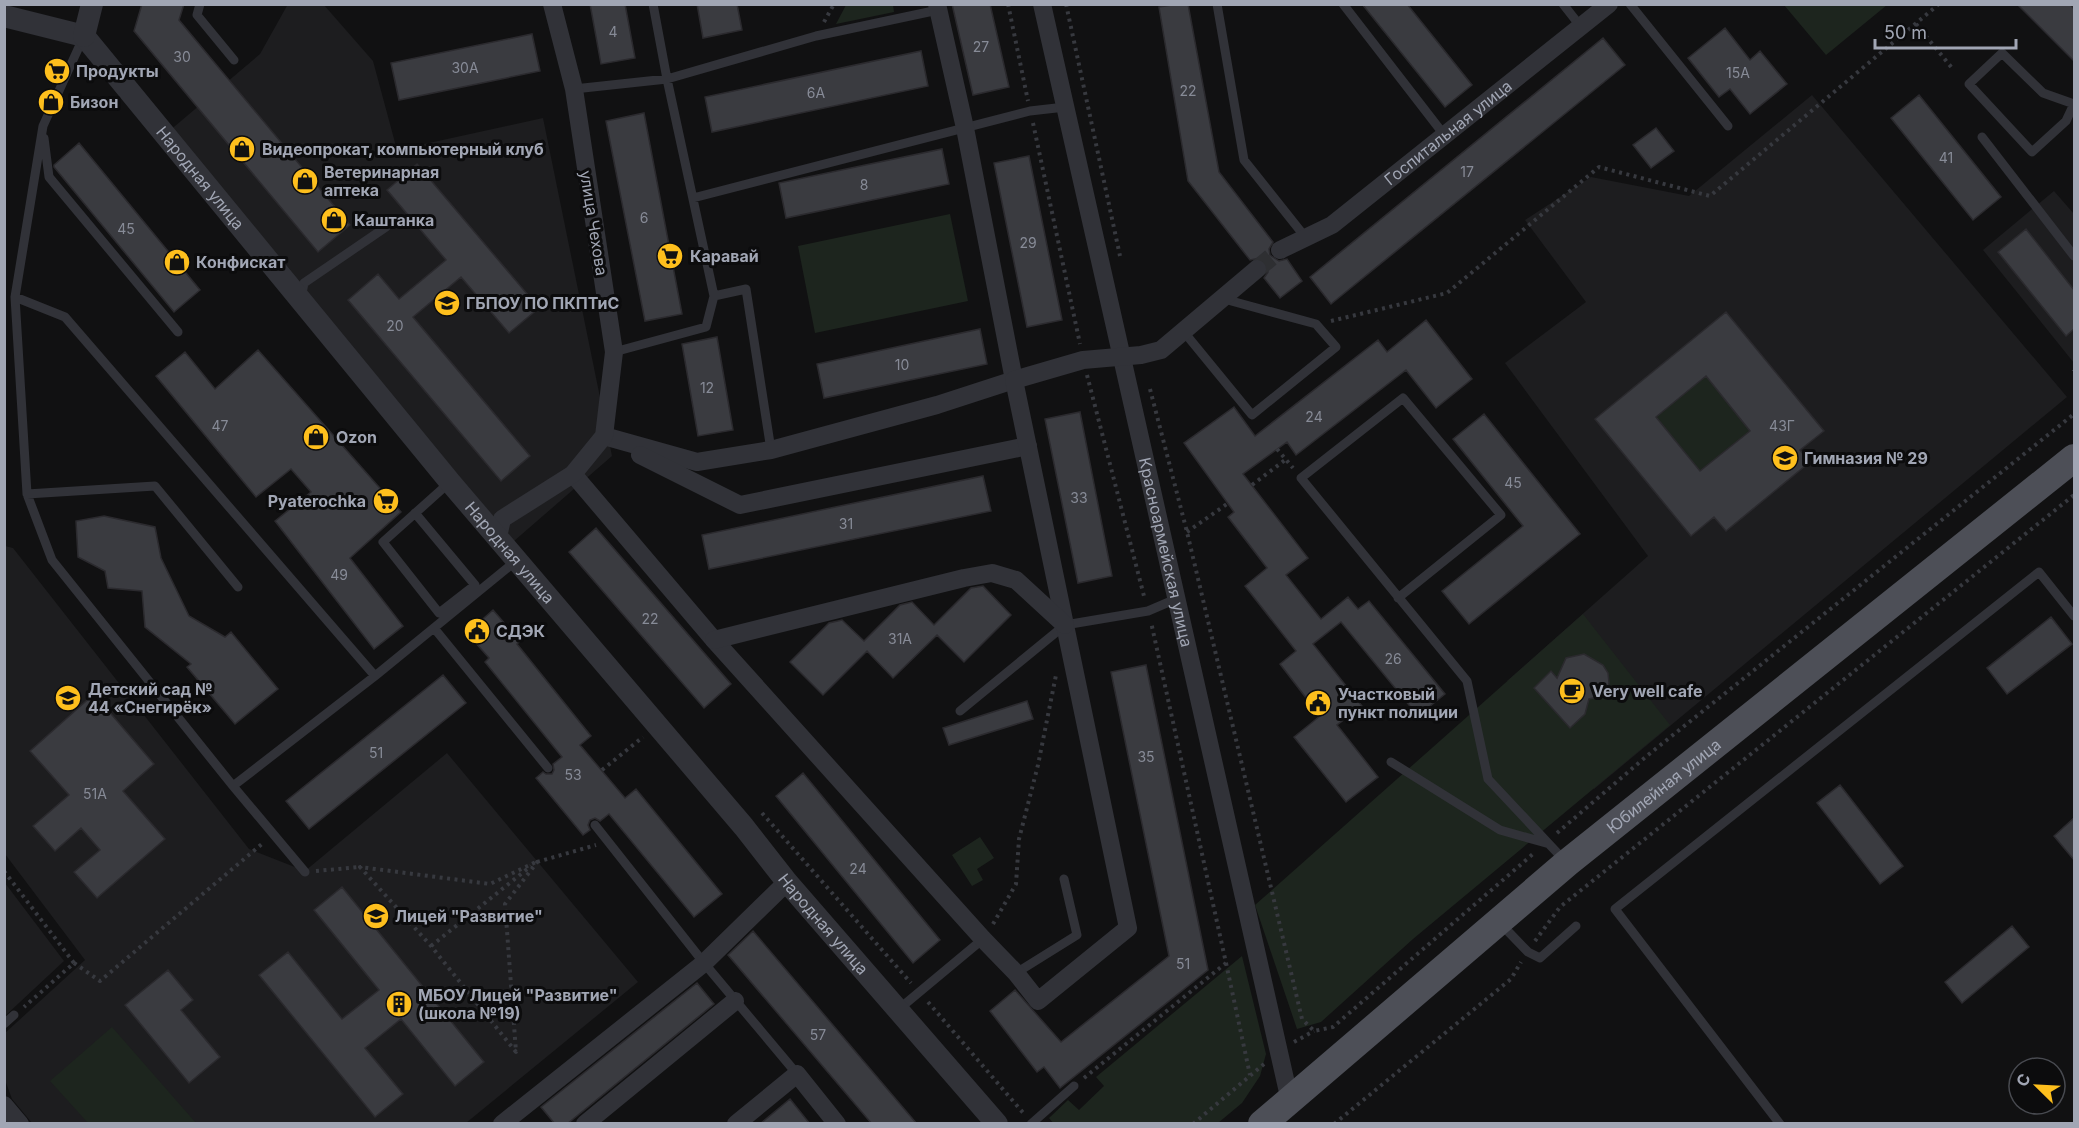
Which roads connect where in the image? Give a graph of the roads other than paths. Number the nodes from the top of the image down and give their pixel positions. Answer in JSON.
{"nodes":[{"id":1,"x":92,"y":4,"type":"edge"},
{"id":2,"x":200,"y":4,"type":"edge"},
{"id":3,"x":552,"y":4,"type":"edge"},
{"id":4,"x":653,"y":4,"type":"edge"},
{"id":5,"x":1042,"y":4,"type":"edge"},
{"id":6,"x":1217,"y":4,"type":"edge"},
{"id":7,"x":1342,"y":4,"type":"edge"},
{"id":8,"x":1563,"y":4,"type":"edge"},
{"id":9,"x":1609,"y":4,"type":"edge"},
{"id":10,"x":1630,"y":4,"type":"edge"},
{"id":11,"x":937,"y":7,"type":"edge"},
{"id":12,"x":4,"y":16,"type":"edge"},
{"id":13,"x":1581,"y":27,"type":"junction"},
{"id":14,"x":84,"y":36,"type":"junction"},
{"id":15,"x":234,"y":60,"type":"dead end"},
{"id":16,"x":667,"y":79,"type":"junction"},
{"id":17,"x":574,"y":88,"type":"junction"},
{"id":18,"x":2074,"y":104,"type":"edge"},
{"id":19,"x":1065,"y":107,"type":"junction"},
{"id":20,"x":43,"y":126,"type":"junction"},
{"id":21,"x":1728,"y":126,"type":"dead end"},
{"id":22,"x":965,"y":128,"type":"junction"},
{"id":23,"x":1445,"y":136,"type":"junction"},
{"id":24,"x":1982,"y":136,"type":"dead end"},
{"id":25,"x":693,"y":198,"type":"junction"},
{"id":26,"x":386,"y":227,"type":"dead end"},
{"id":27,"x":1306,"y":238,"type":"junction"},
{"id":28,"x":1280,"y":250,"type":"tunnel mouth"},
{"id":29,"x":2074,"y":256,"type":"edge"},
{"id":30,"x":1257,"y":269,"type":"tunnel mouth"},
{"id":31,"x":714,"y":296,"type":"junction"},
{"id":32,"x":15,"y":297,"type":"junction"},
{"id":33,"x":1224,"y":298,"type":"junction"},
{"id":34,"x":301,"y":300,"type":"junction"},
{"id":35,"x":178,"y":332,"type":"dead end"},
{"id":36,"x":1184,"y":332,"type":"junction"},
{"id":37,"x":614,"y":352,"type":"junction"},
{"id":38,"x":1122,"y":356,"type":"junction"},
{"id":39,"x":1014,"y":380,"type":"junction"},
{"id":40,"x":604,"y":436,"type":"junction"},
{"id":41,"x":1028,"y":446,"type":"junction"},
{"id":42,"x":771,"y":450,"type":"junction"},
{"id":43,"x":2074,"y":458,"type":"edge"},
{"id":44,"x":573,"y":474,"type":"junction"},
{"id":45,"x":450,"y":482,"type":"junction"},
{"id":46,"x":27,"y":494,"type":"junction"},
{"id":47,"x":415,"y":513,"type":"junction"},
{"id":48,"x":498,"y":537,"type":"junction"},
{"id":49,"x":517,"y":560,"type":"junction"},
{"id":50,"x":238,"y":587,"type":"dead end"},
{"id":51,"x":1398,"y":598,"type":"junction"},
{"id":52,"x":1176,"y":599,"type":"junction"},
{"id":53,"x":2074,"y":616,"type":"edge"},
{"id":54,"x":1065,"y":625,"type":"junction"},
{"id":55,"x":434,"y":628,"type":"junction"},
{"id":56,"x":714,"y":640,"type":"junction"},
{"id":57,"x":375,"y":676,"type":"junction"},
{"id":58,"x":960,"y":711,"type":"dead end"},
{"id":59,"x":1392,"y":762,"type":"dead end"},
{"id":60,"x":548,"y":768,"type":"dead end"},
{"id":61,"x":233,"y":786,"type":"junction"},
{"id":62,"x":595,"y":825,"type":"dead end"},
{"id":63,"x":1546,"y":843,"type":"junction"},
{"id":64,"x":1567,"y":863,"type":"junction"},
{"id":65,"x":305,"y":872,"type":"road end"},
{"id":66,"x":1064,"y":879,"type":"dead end"},
{"id":67,"x":787,"y":882,"type":"junction"},
{"id":68,"x":1498,"y":921,"type":"junction"},
{"id":69,"x":1576,"y":926,"type":"dead end"},
{"id":70,"x":983,"y":939,"type":"junction"},
{"id":71,"x":704,"y":963,"type":"junction"},
{"id":72,"x":1016,"y":973,"type":"junction"},
{"id":73,"x":735,"y":1001,"type":"junction"},
{"id":74,"x":900,"y":1009,"type":"junction"},
{"id":75,"x":14,"y":1015,"type":"road end"},
{"id":76,"x":4,"y":1024,"type":"edge"},
{"id":77,"x":797,"y":1074,"type":"junction"},
{"id":78,"x":1074,"y":1086,"type":"road end"},
{"id":79,"x":1290,"y":1101,"type":"junction"},
{"id":80,"x":4,"y":1105,"type":"edge"},
{"id":81,"x":20,"y":1124,"type":"edge"},
{"id":82,"x":502,"y":1124,"type":"edge"},
{"id":83,"x":585,"y":1124,"type":"edge"},
{"id":84,"x":736,"y":1124,"type":"edge"},
{"id":85,"x":837,"y":1124,"type":"edge"},
{"id":86,"x":997,"y":1124,"type":"edge"},
{"id":87,"x":1031,"y":1124,"type":"edge"},
{"id":88,"x":1262,"y":1124,"type":"edge"},
{"id":89,"x":1780,"y":1124,"type":"edge"}],
"edges":[{"from":1,"to":14,"type":"street"},
{"from":2,"to":15,"type":"lane"},
{"from":3,"to":17,"type":"street","name":"улица Чехова"},
{"from":4,"to":16,"type":"lane"},
{"from":5,"to":19,"type":"street","name":"Красноармейская улица"},
{"from":6,"to":27,"type":"lane"},
{"from":7,"to":23,"type":"lane"},
{"from":8,"to":13,"type":"lane"},
{"from":9,"to":13,"type":"street","name":"Госпитальная улица"},
{"from":10,"to":21,"type":"lane"},
{"from":11,"to":16,"type":"lane"},
{"from":11,"to":22,"type":"street"},
{"from":12,"to":14,"type":"street"},
{"from":13,"to":23,"type":"street","name":"Госпитальная улица"},
{"from":14,"to":20,"type":"lane"},
{"from":14,"to":34,"type":"street","name":"Народная улица"},
{"from":16,"to":17,"type":"lane"},
{"from":16,"to":25,"type":"lane"},
{"from":17,"to":37,"type":"street","name":"улица Чехова"},
{"from":18,"to":18,"type":"lane"},
{"from":19,"to":22,"type":"lane"},
{"from":19,"to":38,"type":"street","name":"Красноармейская улица"},
{"from":20,"to":32,"type":"lane"},
{"from":20,"to":35,"type":"lane"},
{"from":22,"to":25,"type":"lane"},
{"from":22,"to":39,"type":"street"},
{"from":23,"to":27,"type":"street","name":"Госпитальная улица"},
{"from":24,"to":29,"type":"lane"},
{"from":25,"to":31,"type":"lane"},
{"from":26,"to":34,"type":"lane"},
{"from":27,"to":28,"type":"street","name":"Госпитальная улица"},
{"from":30,"to":33,"type":"street"},
{"from":31,"to":37,"type":"lane"},
{"from":31,"to":42,"type":"lane"},
{"from":32,"to":46,"type":"lane"},
{"from":32,"to":57,"type":"lane"},
{"from":33,"to":36,"type":"street"},
{"from":33,"to":36,"type":"lane"},
{"from":34,"to":45,"type":"street","name":"Народная улица"},
{"from":36,"to":38,"type":"street"},
{"from":37,"to":40,"type":"street","name":"улица Чехова"},
{"from":38,"to":39,"type":"street"},
{"from":38,"to":52,"type":"street","name":"Красноармейская улица"},
{"from":39,"to":41,"type":"street"},
{"from":39,"to":42,"type":"street"},
{"from":40,"to":41,"type":"street"},
{"from":40,"to":42,"type":"street"},
{"from":40,"to":44,"type":"street"},
{"from":41,"to":54,"type":"street"},
{"from":43,"to":64,"type":"main road","name":"Юбилейная улица"},
{"from":44,"to":48,"type":"street"},
{"from":44,"to":56,"type":"street"},
{"from":45,"to":47,"type":"lane"},
{"from":45,"to":48,"type":"street","name":"Народная улица"},
{"from":46,"to":50,"type":"lane"},
{"from":46,"to":61,"type":"lane"},
{"from":47,"to":47,"type":"lane"},
{"from":48,"to":49,"type":"street","name":"Народная улица"},
{"from":49,"to":55,"type":"lane"},
{"from":49,"to":67,"type":"street","name":"Народная улица"},
{"from":51,"to":51,"type":"lane"},
{"from":51,"to":63,"type":"lane"},
{"from":52,"to":54,"type":"lane"},
{"from":52,"to":79,"type":"street","name":"Красноармейская улица"},
{"from":53,"to":89,"type":"lane"},
{"from":54,"to":56,"type":"street"},
{"from":54,"to":58,"type":"lane"},
{"from":54,"to":72,"type":"street"},
{"from":55,"to":57,"type":"lane"},
{"from":55,"to":60,"type":"lane"},
{"from":56,"to":70,"type":"street"},
{"from":57,"to":61,"type":"lane"},
{"from":59,"to":63,"type":"lane"},
{"from":61,"to":65,"type":"lane"},
{"from":62,"to":71,"type":"lane"},
{"from":63,"to":64,"type":"lane"},
{"from":64,"to":68,"type":"main road","name":"Юбилейная улица"},
{"from":66,"to":72,"type":"lane"},
{"from":67,"to":71,"type":"street"},
{"from":67,"to":74,"type":"street","name":"Народная улица"},
{"from":68,"to":69,"type":"lane"},
{"from":68,"to":79,"type":"main road","name":"Юбилейная улица"},
{"from":70,"to":72,"type":"street"},
{"from":70,"to":74,"type":"lane"},
{"from":71,"to":73,"type":"lane"},
{"from":71,"to":82,"type":"street"},
{"from":73,"to":77,"type":"lane"},
{"from":73,"to":83,"type":"street"},
{"from":74,"to":86,"type":"street","name":"Народная улица"},
{"from":75,"to":76,"type":"lane"},
{"from":77,"to":84,"type":"street"},
{"from":77,"to":85,"type":"street"},
{"from":78,"to":87,"type":"lane"},
{"from":79,"to":88,"type":"main road","name":"Юбилейная улица"},
{"from":80,"to":81,"type":"street"}]}
